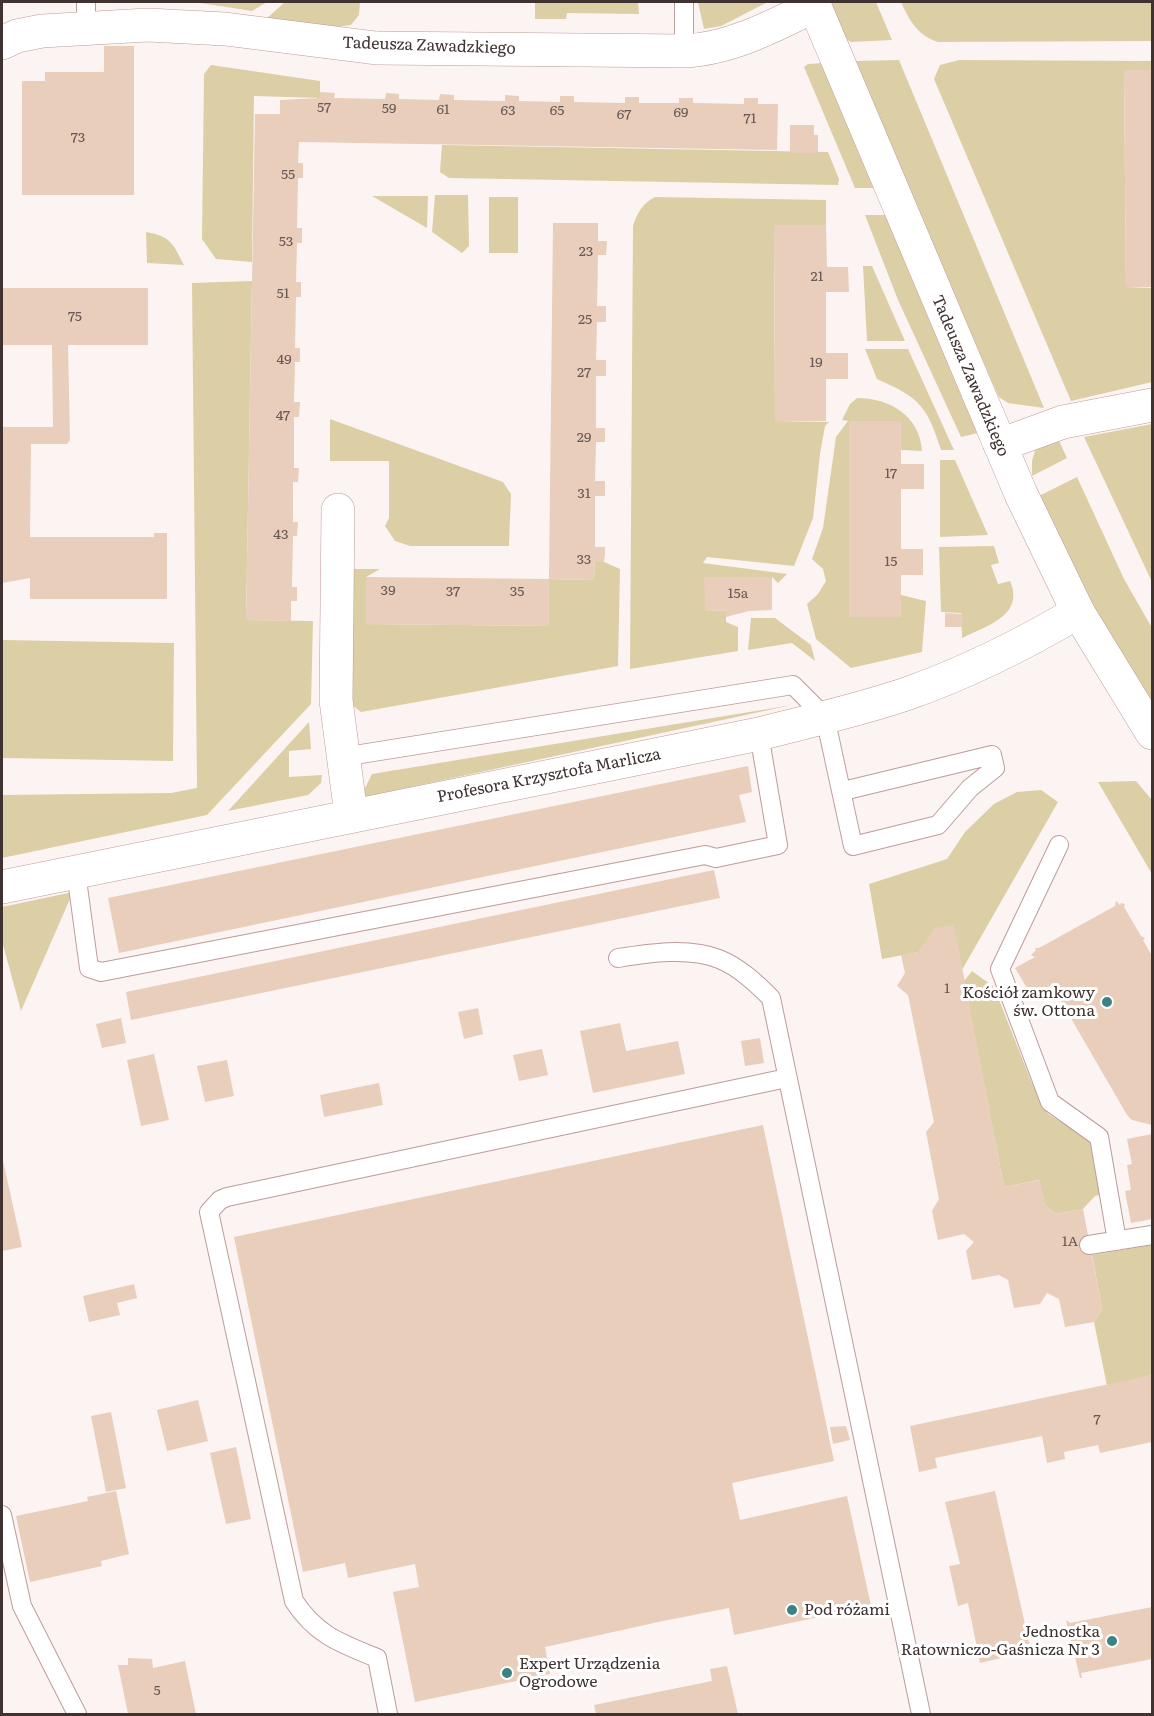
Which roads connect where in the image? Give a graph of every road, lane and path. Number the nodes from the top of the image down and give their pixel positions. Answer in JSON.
{"nodes":[{"id":1,"x":684,"y":2,"type":"edge"},
{"id":2,"x":814,"y":4,"type":"edge"},
{"id":3,"x":86,"y":14,"type":"edge"},
{"id":4,"x":2,"y":44,"type":"edge"},
{"id":5,"x":684,"y":51,"type":"junction"},
{"id":6,"x":1152,"y":405,"type":"edge"},
{"id":7,"x":1000,"y":445,"type":"junction"},
{"id":8,"x":338,"y":510,"type":"dead end"},
{"id":9,"x":1078,"y":612,"type":"junction"},
{"id":10,"x":825,"y":717,"type":"junction"},
{"id":11,"x":1152,"y":733,"type":"edge"},
{"id":12,"x":759,"y":734,"type":"junction"},
{"id":13,"x":342,"y":757,"type":"junction"},
{"id":14,"x":843,"y":791,"type":"junction"},
{"id":15,"x":351,"y":815,"type":"junction"},
{"id":16,"x":1059,"y":845,"type":"dead end"},
{"id":17,"x":76,"y":872,"type":"junction"},
{"id":18,"x":2,"y":887,"type":"edge"},
{"id":19,"x":618,"y":958,"type":"dead end"},
{"id":20,"x":788,"y":1078,"type":"junction"},
{"id":21,"x":1152,"y":1235,"type":"edge"},
{"id":22,"x":1117,"y":1241,"type":"junction"},
{"id":23,"x":1089,"y":1245,"type":"dead end"},
{"id":24,"x":2,"y":1515,"type":"edge"},
{"id":25,"x":77,"y":1714,"type":"edge"},
{"id":26,"x":388,"y":1714,"type":"edge"},
{"id":27,"x":921,"y":1714,"type":"edge"}],
"edges":[{"from":1,"to":5,"type":"lane"},
{"from":2,"to":5,"type":"street","name":"Tadeusza Zawadzkiego"},
{"from":2,"to":7,"type":"street","name":"Tadeusza Zawadzkiego"},
{"from":3,"to":4,"type":"street","name":"Tadeusza Zawadzkiego"},
{"from":3,"to":5,"type":"street","name":"Tadeusza Zawadzkiego"},
{"from":6,"to":7,"type":"street"},
{"from":7,"to":9,"type":"street","name":"Tadeusza Zawadzkiego"},
{"from":8,"to":13,"type":"street"},
{"from":9,"to":10,"type":"street","name":"Profesora Krzysztofa Marlicza"},
{"from":9,"to":11,"type":"street","name":"Tadeusza Zawadzkiego"},
{"from":10,"to":12,"type":"street","name":"Profesora Krzysztofa Marlicza"},
{"from":10,"to":13,"type":"lane"},
{"from":10,"to":14,"type":"lane"},
{"from":12,"to":15,"type":"street","name":"Profesora Krzysztofa Marlicza"},
{"from":12,"to":17,"type":"lane"},
{"from":13,"to":15,"type":"street"},
{"from":14,"to":14,"type":"lane"},
{"from":15,"to":17,"type":"street","name":"Profesora Krzysztofa Marlicza"},
{"from":16,"to":22,"type":"lane"},
{"from":17,"to":18,"type":"street","name":"Profesora Krzysztofa Marlicza"},
{"from":19,"to":20,"type":"lane"},
{"from":20,"to":26,"type":"lane"},
{"from":20,"to":27,"type":"lane"},
{"from":21,"to":22,"type":"lane"},
{"from":22,"to":23,"type":"lane"},
{"from":24,"to":25,"type":"lane"}]}
